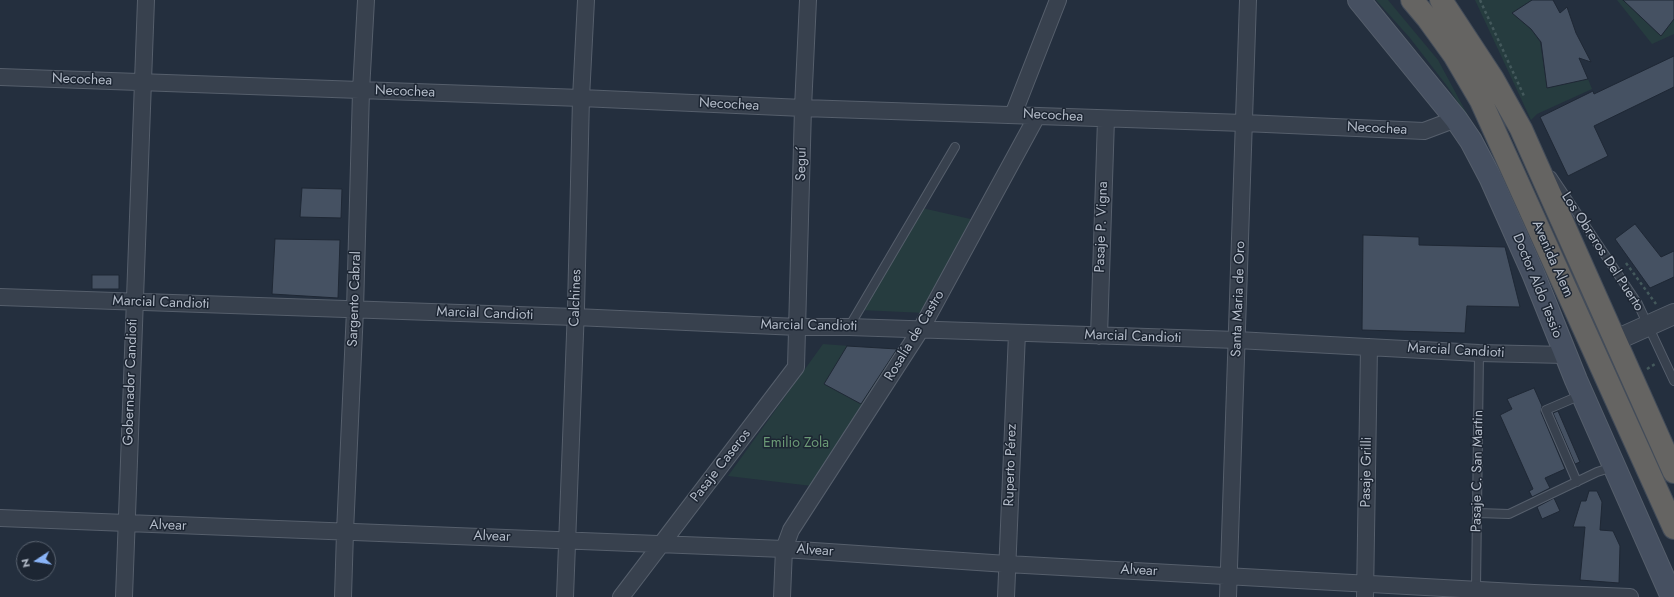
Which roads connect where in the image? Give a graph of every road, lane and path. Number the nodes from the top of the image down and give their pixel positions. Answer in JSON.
{"nodes":[{"id":1,"x":146,"y":0,"type":"edge"},
{"id":2,"x":366,"y":0,"type":"edge"},
{"id":3,"x":586,"y":0,"type":"edge"},
{"id":4,"x":808,"y":0,"type":"edge"},
{"id":5,"x":1058,"y":0,"type":"edge"},
{"id":6,"x":1248,"y":0,"type":"edge"},
{"id":7,"x":1360,"y":0,"type":"edge"},
{"id":8,"x":1412,"y":0,"type":"edge"},
{"id":9,"x":1441,"y":0,"type":"edge"},
{"id":10,"x":1457,"y":0,"type":"edge"},
{"id":11,"x":1480,"y":0,"type":"edge"},
{"id":12,"x":0,"y":77,"type":"edge"},
{"id":13,"x":1492,"y":79,"type":"junction"},
{"id":14,"x":142,"y":83,"type":"junction"},
{"id":15,"x":361,"y":91,"type":"junction"},
{"id":16,"x":581,"y":98,"type":"junction"},
{"id":17,"x":1525,"y":98,"type":"dead end"},
{"id":18,"x":803,"y":108,"type":"junction"},
{"id":19,"x":1013,"y":114,"type":"junction"},
{"id":20,"x":1037,"y":116,"type":"junction"},
{"id":21,"x":1106,"y":118,"type":"junction"},
{"id":22,"x":1456,"y":119,"type":"junction"},
{"id":23,"x":1244,"y":123,"type":"junction"},
{"id":24,"x":1521,"y":130,"type":"junction"},
{"id":25,"x":955,"y":147,"type":"dead end"},
{"id":26,"x":0,"y":297,"type":"edge"},
{"id":27,"x":134,"y":302,"type":"junction"},
{"id":28,"x":355,"y":310,"type":"junction"},
{"id":29,"x":1674,"y":314,"type":"edge"},
{"id":30,"x":575,"y":317,"type":"junction"},
{"id":31,"x":1649,"y":326,"type":"junction"},
{"id":32,"x":798,"y":327,"type":"junction"},
{"id":33,"x":849,"y":327,"type":"junction"},
{"id":34,"x":921,"y":329,"type":"junction"},
{"id":35,"x":1017,"y":333,"type":"junction"},
{"id":36,"x":1099,"y":336,"type":"junction"},
{"id":37,"x":1237,"y":340,"type":"junction"},
{"id":38,"x":1616,"y":340,"type":"junction"},
{"id":39,"x":1369,"y":347,"type":"junction"},
{"id":40,"x":1591,"y":348,"type":"junction"},
{"id":41,"x":1479,"y":353,"type":"junction"},
{"id":42,"x":1565,"y":355,"type":"junction"},
{"id":43,"x":1673,"y":375,"type":"edge"},
{"id":44,"x":1582,"y":394,"type":"junction"},
{"id":45,"x":1613,"y":466,"type":"junction"},
{"id":46,"x":1674,"y":472,"type":"edge"},
{"id":47,"x":1577,"y":482,"type":"junction"},
{"id":48,"x":1478,"y":513,"type":"junction"},
{"id":49,"x":0,"y":518,"type":"edge"},
{"id":50,"x":126,"y":524,"type":"junction"},
{"id":51,"x":1674,"y":528,"type":"edge"},
{"id":52,"x":344,"y":532,"type":"junction"},
{"id":53,"x":567,"y":540,"type":"junction"},
{"id":54,"x":661,"y":544,"type":"junction"},
{"id":55,"x":784,"y":549,"type":"junction"},
{"id":56,"x":1007,"y":564,"type":"junction"},
{"id":57,"x":1229,"y":576,"type":"junction"},
{"id":58,"x":1476,"y":589,"type":"junction"},
{"id":59,"x":1365,"y":590,"type":"edge"},
{"id":60,"x":1562,"y":596,"type":"edge"},
{"id":61,"x":124,"y":597,"type":"edge"},
{"id":62,"x":343,"y":597,"type":"edge"},
{"id":63,"x":565,"y":597,"type":"edge"},
{"id":64,"x":621,"y":597,"type":"edge"},
{"id":65,"x":782,"y":597,"type":"edge"},
{"id":66,"x":1006,"y":597,"type":"edge"},
{"id":67,"x":1228,"y":597,"type":"edge"},
{"id":68,"x":1630,"y":597,"type":"edge"},
{"id":69,"x":1672,"y":597,"type":"edge"}],
"edges":[{"from":1,"to":14,"type":"street","name":"Gobernador Candioti"},
{"from":2,"to":15,"type":"street","name":"Sargento Cabral"},
{"from":3,"to":16,"type":"street","name":"Calchines"},
{"from":4,"to":18,"type":"street","name":"Seguí"},
{"from":5,"to":19,"type":"street"},
{"from":6,"to":23,"type":"street","name":"Santa Maria de Oro"},
{"from":7,"to":22,"type":"main road","name":"Doctor Aldo Tessio"},
{"from":8,"to":40,"type":"highway","name":"Avenida Alem"},
{"from":9,"to":13,"type":"highway","name":"Avenida Alem"},
{"from":10,"to":13,"type":"highway"},
{"from":11,"to":17,"type":"path"},
{"from":12,"to":14,"type":"street","name":"Necochea"},
{"from":13,"to":24,"type":"highway","name":"Avenida Alem"},
{"from":14,"to":15,"type":"street","name":"Necochea"},
{"from":14,"to":27,"type":"street","name":"Gobernador Candioti"},
{"from":15,"to":16,"type":"street","name":"Necochea"},
{"from":15,"to":28,"type":"street","name":"Sargento Cabral"},
{"from":16,"to":18,"type":"street","name":"Necochea"},
{"from":16,"to":30,"type":"street","name":"Calchines"},
{"from":18,"to":19,"type":"street","name":"Necochea"},
{"from":18,"to":32,"type":"street","name":"Seguí"},
{"from":19,"to":20,"type":"street","name":"Necochea"},
{"from":20,"to":21,"type":"street","name":"Necochea"},
{"from":20,"to":34,"type":"street","name":"Rosalía de Castro"},
{"from":21,"to":23,"type":"street","name":"Necochea"},
{"from":21,"to":36,"type":"street","name":"Pasaje P. Vigna"},
{"from":22,"to":23,"type":"street","name":"Necochea"},
{"from":22,"to":42,"type":"main road","name":"Doctor Aldo Tessio"},
{"from":23,"to":37,"type":"street","name":"Santa Maria de Oro"},
{"from":24,"to":31,"type":"lane","name":"Los Obreros Del Puerto"},
{"from":24,"to":38,"type":"highway","name":"Avenida Alem"},
{"from":25,"to":33,"type":"lane"},
{"from":26,"to":27,"type":"street","name":"Marcial Candioti"},
{"from":27,"to":28,"type":"street","name":"Marcial Candioti"},
{"from":27,"to":50,"type":"street","name":"Gobernador Candioti"},
{"from":28,"to":30,"type":"street","name":"Marcial Candioti"},
{"from":28,"to":52,"type":"street","name":"Sargento Cabral"},
{"from":29,"to":31,"type":"street"},
{"from":30,"to":32,"type":"street","name":"Marcial Candioti"},
{"from":30,"to":53,"type":"street","name":"Calchines"},
{"from":31,"to":38,"type":"street"},
{"from":31,"to":43,"type":"lane","name":"Los Obreros Del Puerto"},
{"from":32,"to":33,"type":"street","name":"Marcial Candioti"},
{"from":32,"to":54,"type":"street","name":"Pasaje Caseros"},
{"from":33,"to":34,"type":"street","name":"Marcial Candioti"},
{"from":34,"to":35,"type":"street","name":"Marcial Candioti"},
{"from":34,"to":55,"type":"street","name":"Rosalía de Castro"},
{"from":35,"to":36,"type":"street","name":"Marcial Candioti"},
{"from":35,"to":56,"type":"street","name":"Ruperto Pérez"},
{"from":36,"to":37,"type":"street","name":"Marcial Candioti"},
{"from":37,"to":39,"type":"street","name":"Marcial Candioti"},
{"from":37,"to":57,"type":"street","name":"Santa Maria de Oro"},
{"from":38,"to":40,"type":"main road","name":"Marcial Candioti"},
{"from":38,"to":46,"type":"highway","name":"Avenida Alem"},
{"from":39,"to":41,"type":"street","name":"Marcial Candioti"},
{"from":39,"to":59,"type":"street","name":"Pasaje Grilli"},
{"from":40,"to":42,"type":"main road","name":"Marcial Candioti"},
{"from":40,"to":51,"type":"highway","name":"Avenida Alem"},
{"from":41,"to":42,"type":"street","name":"Marcial Candioti"},
{"from":41,"to":48,"type":"lane","name":"Pasaje C. San Martin"},
{"from":42,"to":44,"type":"main road","name":"Doctor Aldo Tessio"},
{"from":44,"to":45,"type":"main road","name":"Doctor Aldo Tessio"},
{"from":44,"to":47,"type":"lane"},
{"from":45,"to":47,"type":"lane"},
{"from":45,"to":69,"type":"main road","name":"Doctor Aldo Tessio"},
{"from":47,"to":48,"type":"lane"},
{"from":48,"to":58,"type":"lane","name":"Pasaje C. San Martin"},
{"from":49,"to":50,"type":"street","name":"Alvear"},
{"from":50,"to":52,"type":"street","name":"Alvear"},
{"from":50,"to":61,"type":"street","name":"Gobernador Candioti"},
{"from":52,"to":53,"type":"street","name":"Alvear"},
{"from":52,"to":62,"type":"street","name":"Sargento Cabral"},
{"from":53,"to":54,"type":"street","name":"Alvear"},
{"from":53,"to":63,"type":"street","name":"Calchines"},
{"from":54,"to":55,"type":"street","name":"Alvear"},
{"from":54,"to":64,"type":"street","name":"Pasaje Caseros"},
{"from":55,"to":56,"type":"street","name":"Alvear"},
{"from":55,"to":65,"type":"street"},
{"from":56,"to":57,"type":"street","name":"Alvear"},
{"from":56,"to":66,"type":"street","name":"Ruperto Pérez"},
{"from":57,"to":59,"type":"street","name":"Alvear"},
{"from":57,"to":67,"type":"street","name":"Santa Maria de Oro"},
{"from":58,"to":59,"type":"street","name":"Alvear"},
{"from":58,"to":60,"type":"street","name":"Alvear"},
{"from":60,"to":68,"type":"street","name":"Alvear"}]}
